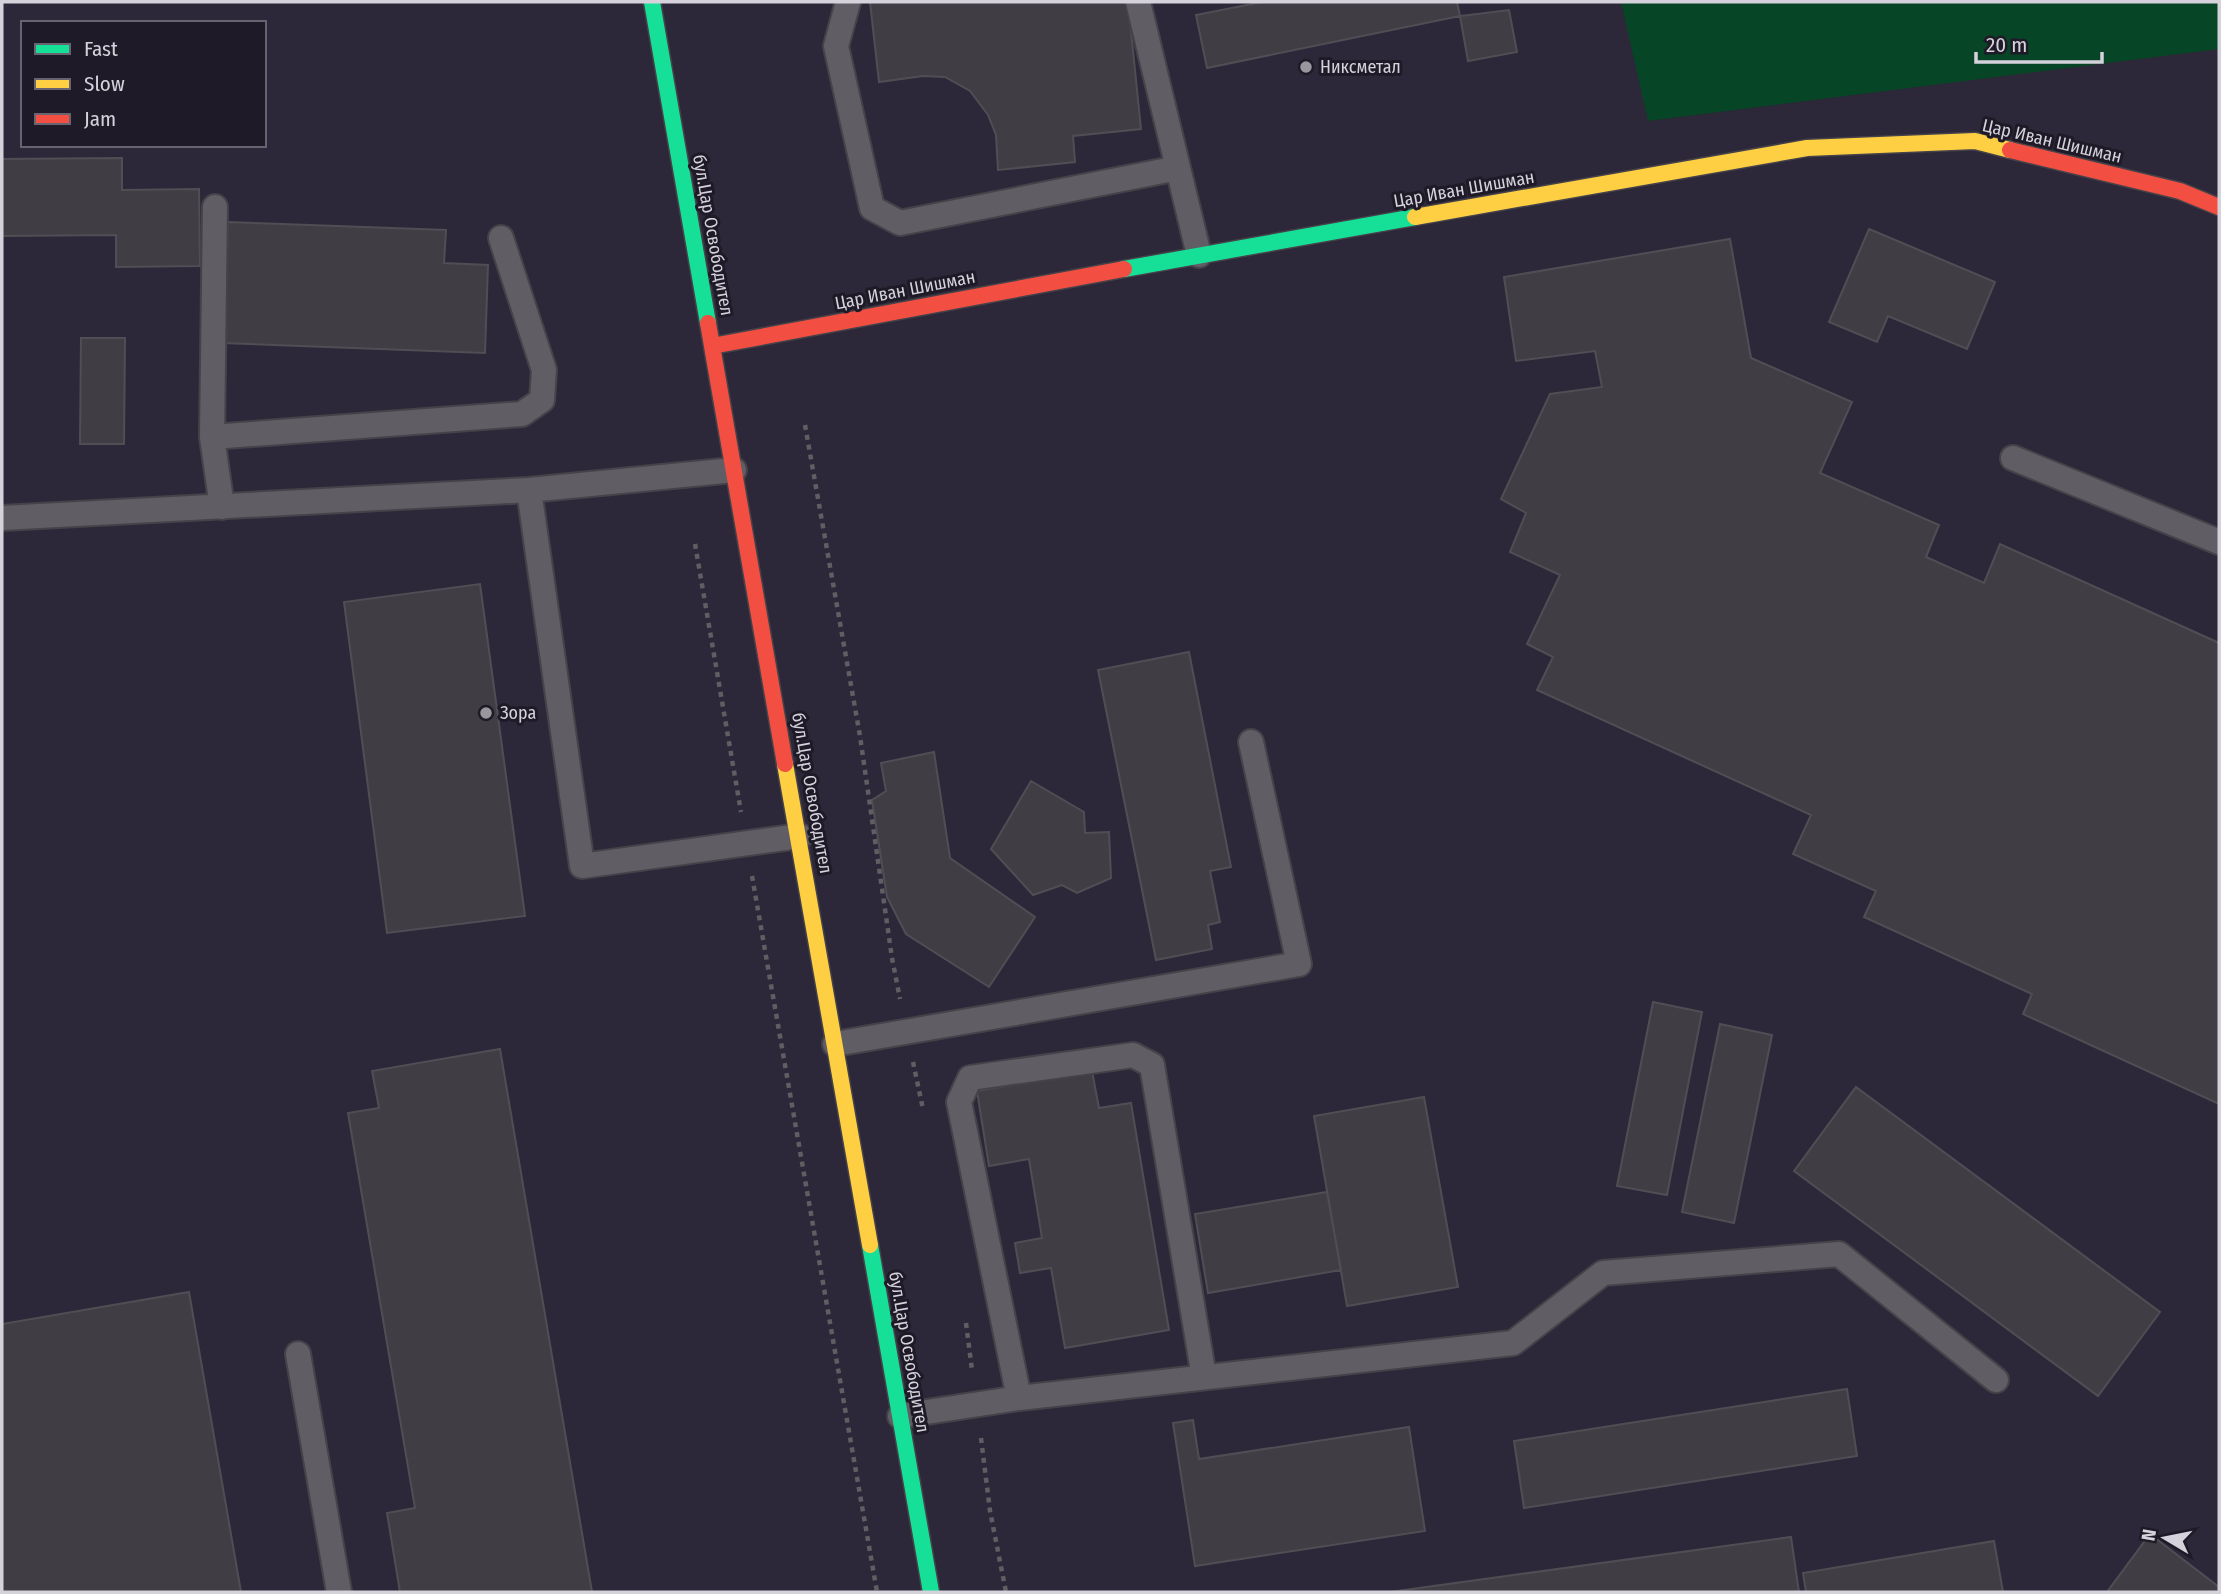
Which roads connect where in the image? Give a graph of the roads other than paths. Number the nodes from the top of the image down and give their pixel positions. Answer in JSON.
{"nodes":[{"id":1,"x":652,"y":2,"type":"edge"},
{"id":2,"x":848,"y":2,"type":"edge"},
{"id":3,"x":1138,"y":2,"type":"edge"},
{"id":4,"x":1178,"y":168,"type":"junction"},
{"id":5,"x":215,"y":206,"type":"dead end"},
{"id":6,"x":2219,"y":207,"type":"edge"},
{"id":7,"x":501,"y":237,"type":"dead end"},
{"id":8,"x":1199,"y":255,"type":"junction"},
{"id":9,"x":712,"y":346,"type":"junction"},
{"id":10,"x":212,"y":437,"type":"junction"},
{"id":11,"x":2014,"y":458,"type":"dead end"},
{"id":12,"x":734,"y":470,"type":"junction"},
{"id":13,"x":529,"y":490,"type":"junction"},
{"id":14,"x":222,"y":507,"type":"junction"},
{"id":15,"x":2,"y":519,"type":"edge"},
{"id":16,"x":2219,"y":542,"type":"edge"},
{"id":17,"x":1251,"y":741,"type":"dead end"},
{"id":18,"x":800,"y":836,"type":"junction"},
{"id":19,"x":835,"y":1044,"type":"junction"},
{"id":20,"x":298,"y":1354,"type":"dead end"},
{"id":21,"x":1205,"y":1377,"type":"junction"},
{"id":22,"x":1996,"y":1380,"type":"dead end"},
{"id":23,"x":1019,"y":1398,"type":"junction"},
{"id":24,"x":900,"y":1416,"type":"junction"},
{"id":25,"x":339,"y":1592,"type":"edge"},
{"id":26,"x":931,"y":1592,"type":"edge"}],
"edges":[{"from":1,"to":9,"type":"main road","name":"бул.Цар Освободител"},
{"from":2,"to":4,"type":"lane"},
{"from":3,"to":4,"type":"lane"},
{"from":4,"to":8,"type":"lane"},
{"from":5,"to":10,"type":"lane"},
{"from":6,"to":8,"type":"main road","name":"Цар Иван Шишман"},
{"from":7,"to":10,"type":"lane"},
{"from":8,"to":9,"type":"main road","name":"Цар Иван Шишман"},
{"from":9,"to":12,"type":"main road","name":"бул.Цар Освободител"},
{"from":10,"to":14,"type":"lane"},
{"from":11,"to":16,"type":"lane"},
{"from":12,"to":13,"type":"lane"},
{"from":12,"to":18,"type":"main road","name":"бул.Цар Освободител"},
{"from":13,"to":14,"type":"lane"},
{"from":13,"to":18,"type":"lane"},
{"from":14,"to":15,"type":"lane"},
{"from":17,"to":19,"type":"lane"},
{"from":18,"to":19,"type":"main road","name":"бул.Цар Освободител"},
{"from":19,"to":24,"type":"main road","name":"бул.Цар Освободител"},
{"from":20,"to":25,"type":"lane"},
{"from":21,"to":22,"type":"lane"},
{"from":21,"to":23,"type":"lane"},
{"from":21,"to":23,"type":"lane"},
{"from":23,"to":24,"type":"lane"},
{"from":24,"to":26,"type":"main road","name":"бул.Цар Освободител"}]}
